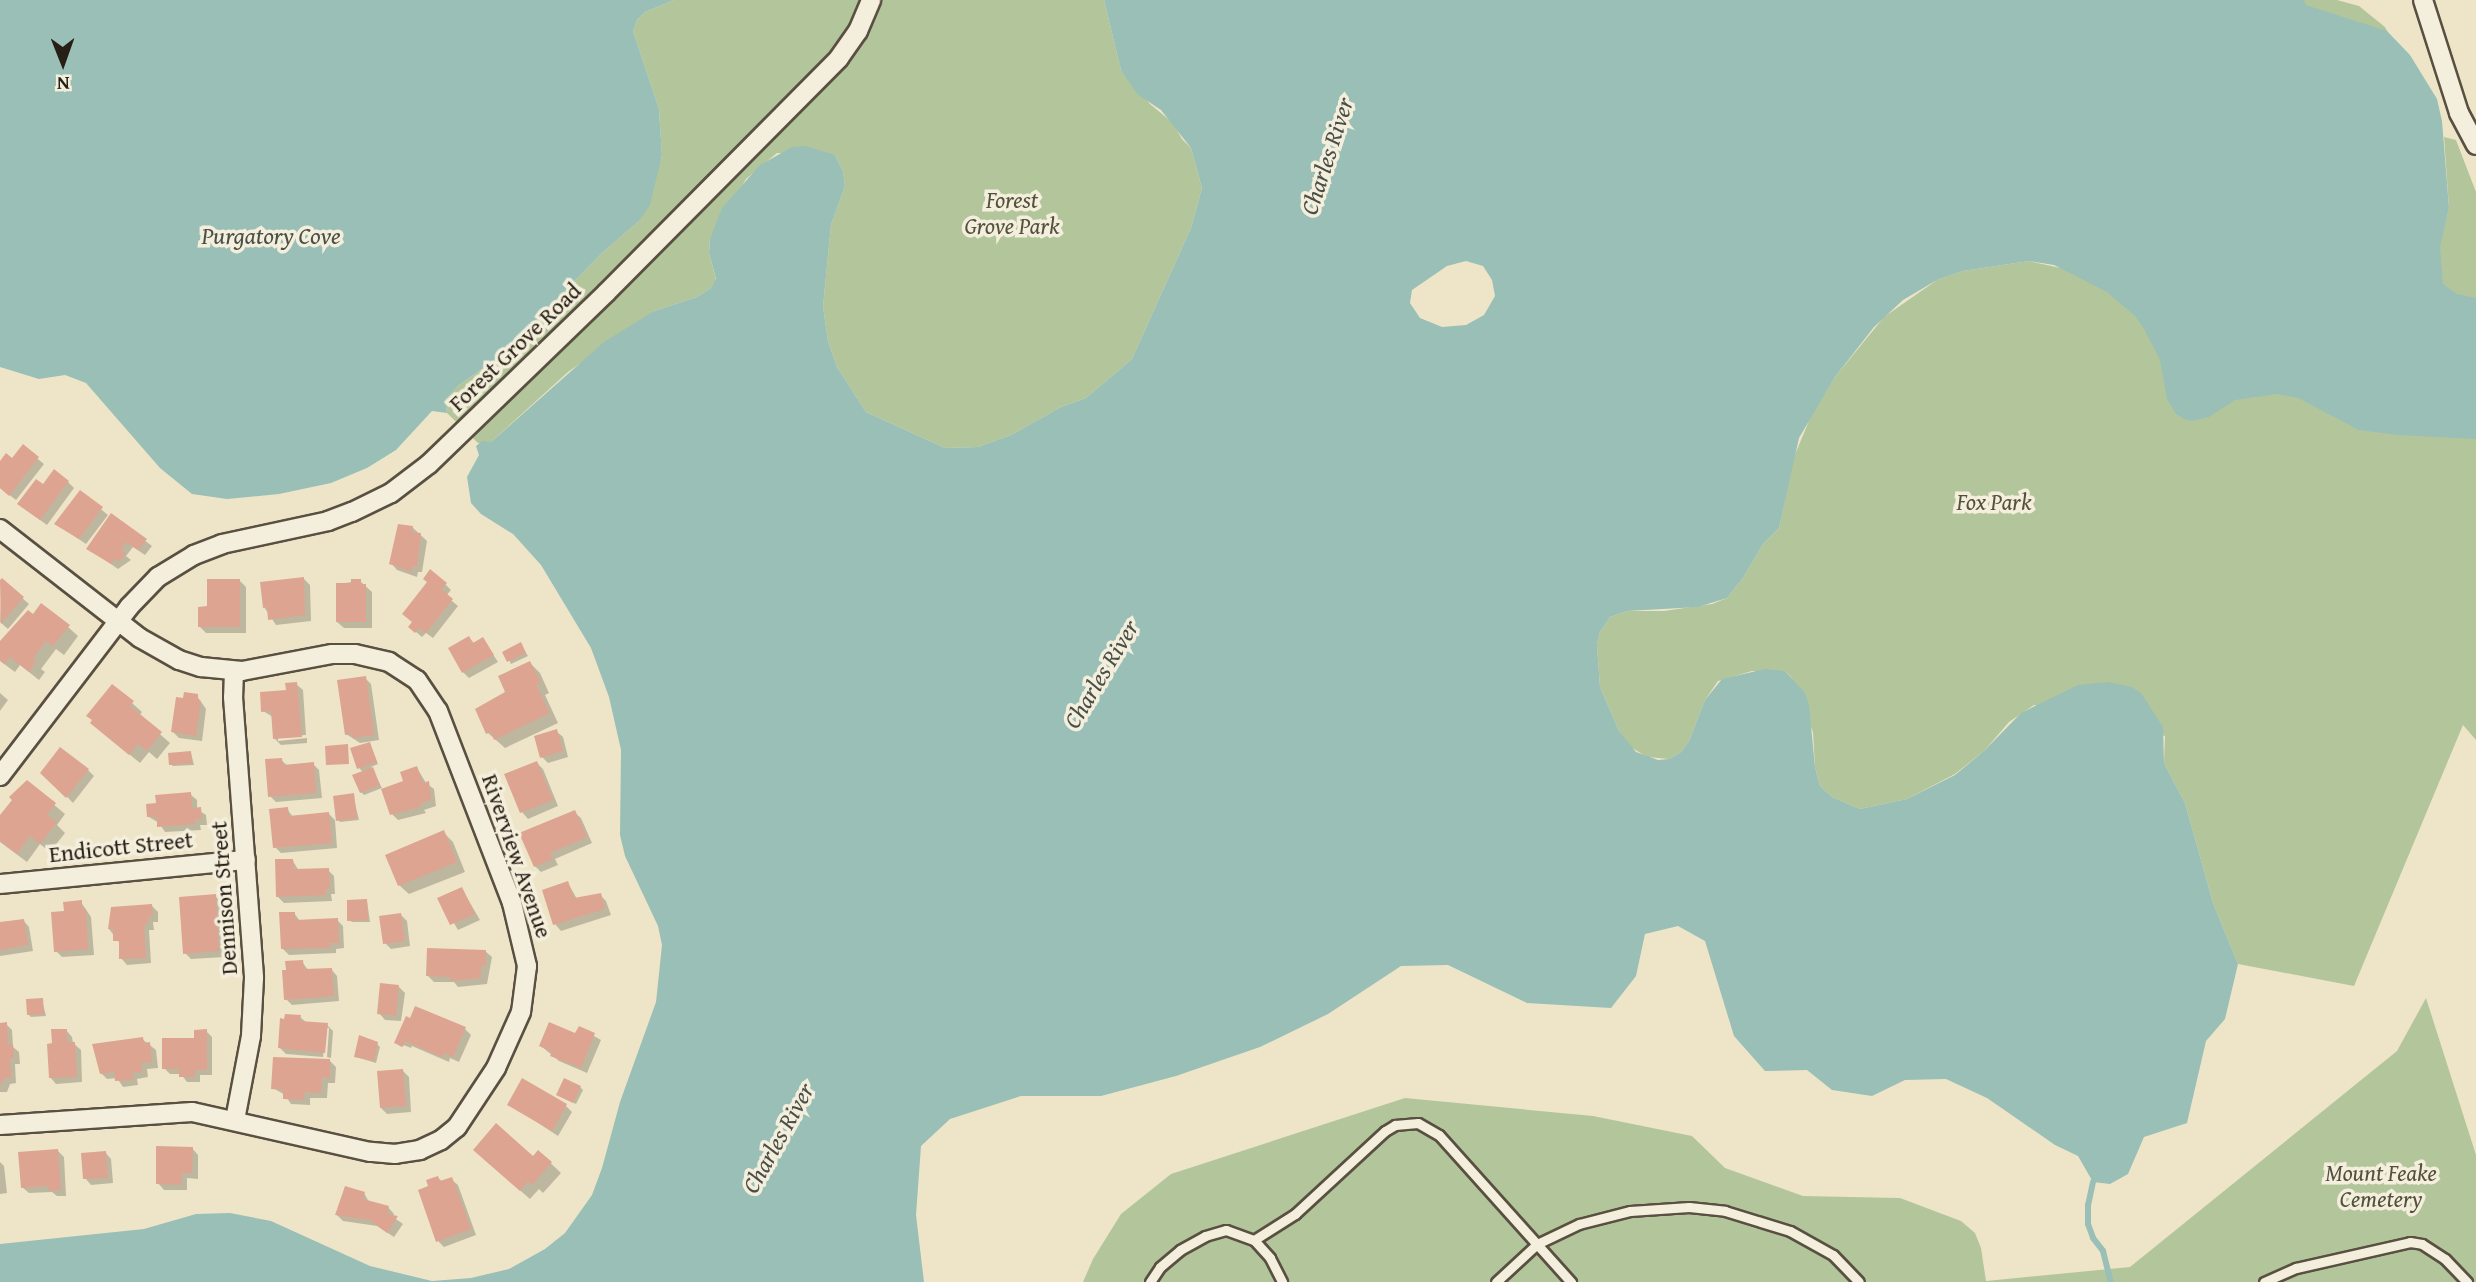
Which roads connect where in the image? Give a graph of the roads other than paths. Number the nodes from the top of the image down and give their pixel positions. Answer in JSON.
{"nodes":[{"id":1,"x":871,"y":0,"type":"edge"},
{"id":2,"x":2423,"y":0,"type":"edge"},
{"id":3,"x":2476,"y":145,"type":"edge"},
{"id":4,"x":0,"y":529,"type":"edge"},
{"id":5,"x":119,"y":621,"type":"junction"},
{"id":6,"x":234,"y":671,"type":"junction"},
{"id":7,"x":0,"y":776,"type":"edge"},
{"id":8,"x":246,"y":860,"type":"junction"},
{"id":9,"x":0,"y":884,"type":"edge"},
{"id":10,"x":235,"y":1120,"type":"junction"},
{"id":11,"x":0,"y":1125,"type":"edge"},
{"id":12,"x":1254,"y":1240,"type":"junction"},
{"id":13,"x":1537,"y":1244,"type":"junction"},
{"id":14,"x":1150,"y":1282,"type":"edge"},
{"id":15,"x":1282,"y":1282,"type":"edge"},
{"id":16,"x":1496,"y":1282,"type":"edge"},
{"id":17,"x":1571,"y":1282,"type":"edge"},
{"id":18,"x":1859,"y":1282,"type":"edge"},
{"id":19,"x":2264,"y":1282,"type":"edge"},
{"id":20,"x":2467,"y":1282,"type":"edge"}],
"edges":[{"from":1,"to":5,"type":"street","name":"Forest Grove Road"},
{"from":2,"to":3,"type":"street"},
{"from":4,"to":5,"type":"street","name":"Riverview Avenue"},
{"from":5,"to":6,"type":"street","name":"Riverview Avenue"},
{"from":5,"to":7,"type":"street","name":"Forest Grove Road"},
{"from":6,"to":8,"type":"street","name":"Dennison Street"},
{"from":6,"to":10,"type":"street","name":"Riverview Avenue"},
{"from":8,"to":9,"type":"street","name":"Endicott Street"},
{"from":8,"to":10,"type":"street","name":"Dennison Street"},
{"from":10,"to":11,"type":"street","name":"Riverview Avenue"},
{"from":12,"to":13,"type":"lane"},
{"from":12,"to":14,"type":"lane"},
{"from":12,"to":15,"type":"lane"},
{"from":13,"to":16,"type":"lane"},
{"from":13,"to":17,"type":"lane"},
{"from":13,"to":18,"type":"lane"},
{"from":19,"to":20,"type":"lane"}]}
